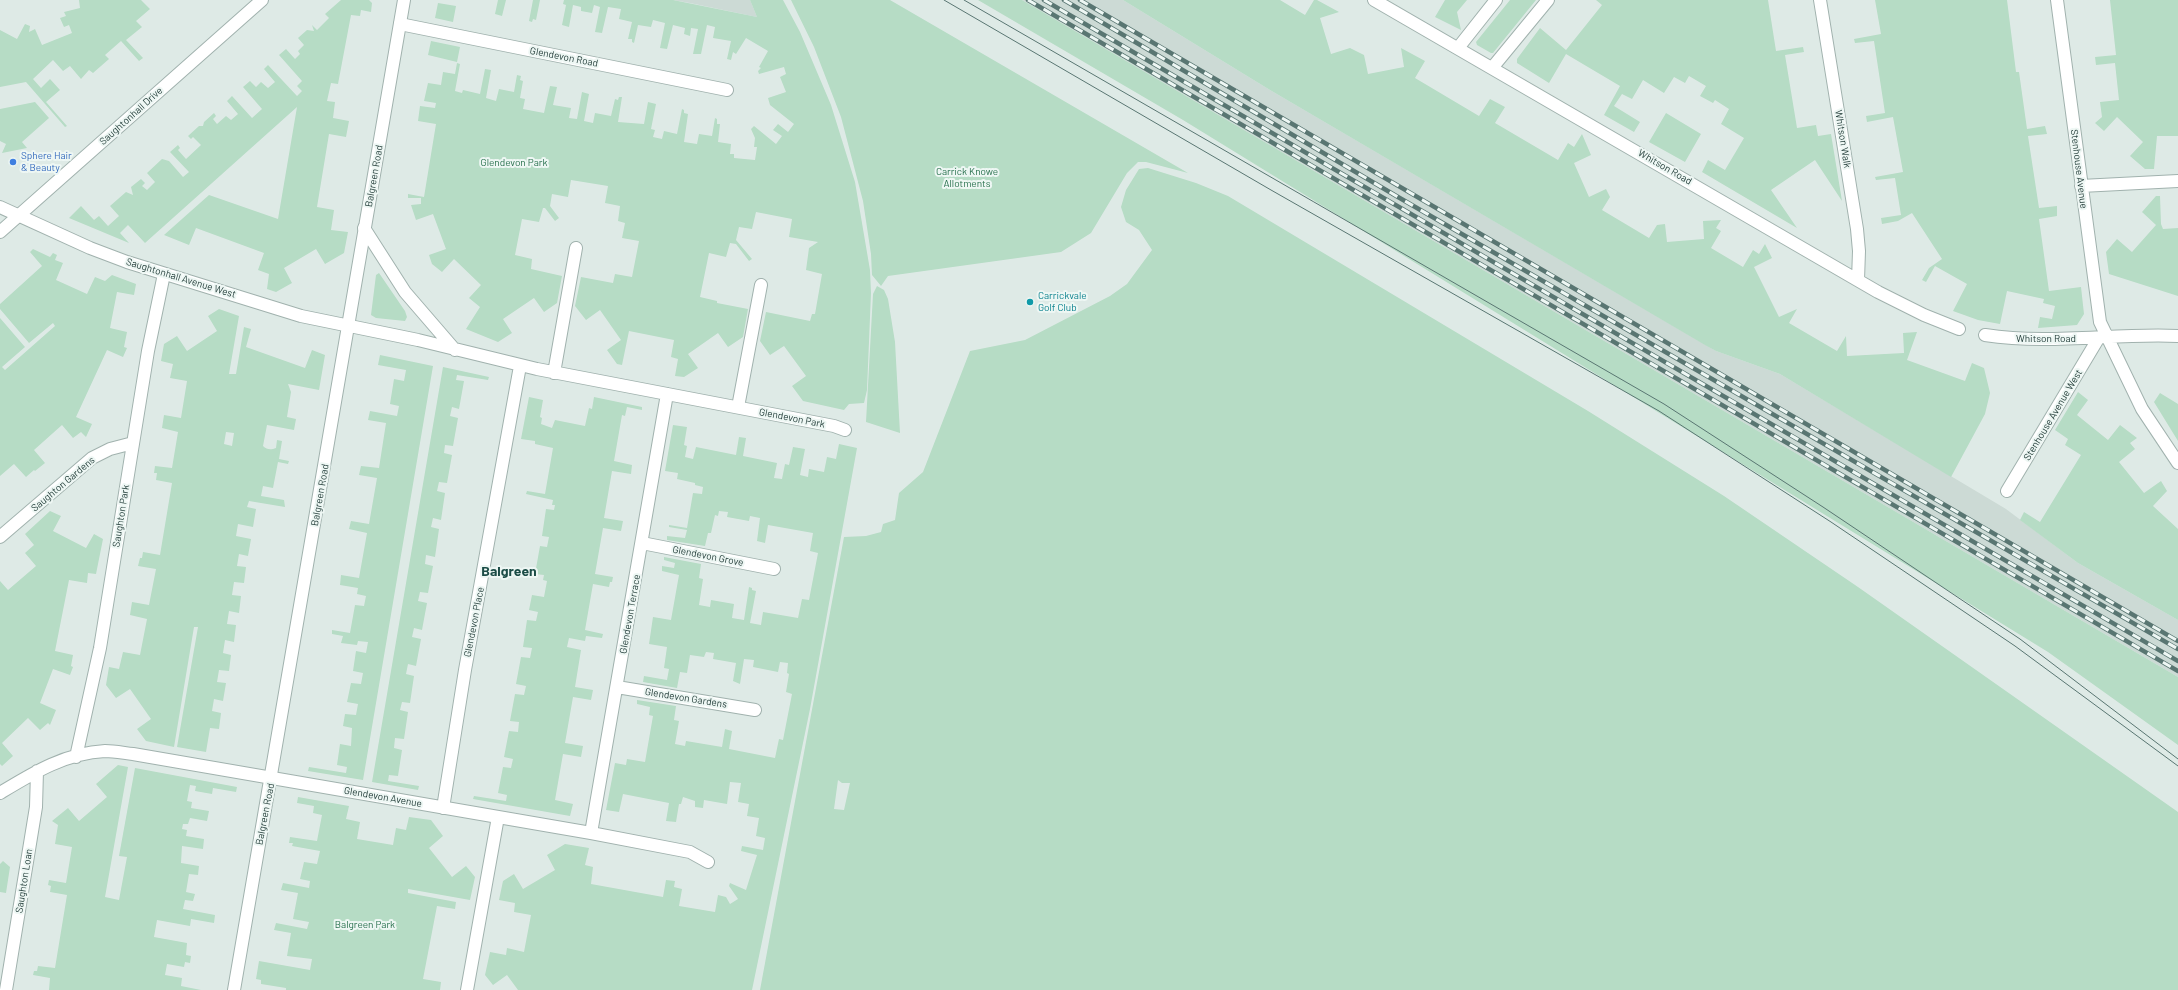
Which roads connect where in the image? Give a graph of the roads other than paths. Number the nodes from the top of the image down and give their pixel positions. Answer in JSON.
{"nodes":[{"id":1,"x":262,"y":0,"type":"edge"},
{"id":2,"x":404,"y":0,"type":"edge"},
{"id":3,"x":1374,"y":0,"type":"edge"},
{"id":4,"x":1496,"y":0,"type":"edge"},
{"id":5,"x":1548,"y":0,"type":"edge"},
{"id":6,"x":1820,"y":0,"type":"edge"},
{"id":7,"x":2058,"y":0,"type":"edge"},
{"id":8,"x":400,"y":24,"type":"junction"},
{"id":9,"x":1458,"y":48,"type":"junction"},
{"id":10,"x":1492,"y":68,"type":"junction"},
{"id":11,"x":727,"y":90,"type":"dead end"},
{"id":12,"x":2178,"y":181,"type":"edge"},
{"id":13,"x":2081,"y":186,"type":"junction"},
{"id":14,"x":0,"y":207,"type":"edge"},
{"id":15,"x":18,"y":216,"type":"junction"},
{"id":16,"x":364,"y":228,"type":"junction"},
{"id":17,"x":0,"y":232,"type":"edge"},
{"id":18,"x":576,"y":248,"type":"dead end"},
{"id":19,"x":164,"y":274,"type":"junction"},
{"id":20,"x":1858,"y":280,"type":"junction"},
{"id":21,"x":762,"y":285,"type":"dead end"},
{"id":22,"x":348,"y":326,"type":"junction"},
{"id":23,"x":1959,"y":329,"type":"dead end"},
{"id":24,"x":1985,"y":335,"type":"dead end"},
{"id":25,"x":2178,"y":336,"type":"edge"},
{"id":26,"x":2102,"y":338,"type":"junction"},
{"id":27,"x":455,"y":350,"type":"junction"},
{"id":28,"x":520,"y":366,"type":"junction"},
{"id":29,"x":554,"y":373,"type":"junction"},
{"id":30,"x":667,"y":394,"type":"junction"},
{"id":31,"x":738,"y":407,"type":"junction"},
{"id":32,"x":845,"y":430,"type":"dead end"},
{"id":33,"x":133,"y":443,"type":"junction"},
{"id":34,"x":2178,"y":463,"type":"edge"},
{"id":35,"x":2007,"y":491,"type":"dead end"},
{"id":36,"x":0,"y":537,"type":"edge"},
{"id":37,"x":642,"y":543,"type":"junction"},
{"id":38,"x":774,"y":569,"type":"dead end"},
{"id":39,"x":617,"y":687,"type":"junction"},
{"id":40,"x":754,"y":710,"type":"dead end"},
{"id":41,"x":76,"y":757,"type":"junction"},
{"id":42,"x":37,"y":771,"type":"junction"},
{"id":43,"x":272,"y":778,"type":"junction"},
{"id":44,"x":0,"y":793,"type":"edge"},
{"id":45,"x":443,"y":808,"type":"junction"},
{"id":46,"x":498,"y":817,"type":"junction"},
{"id":47,"x":591,"y":833,"type":"junction"},
{"id":48,"x":708,"y":862,"type":"dead end"},
{"id":49,"x":6,"y":990,"type":"edge"},
{"id":50,"x":234,"y":990,"type":"edge"},
{"id":51,"x":467,"y":990,"type":"edge"}],
"edges":[{"from":1,"to":15,"type":"street","name":"Saughtonhall Drive"},
{"from":2,"to":8,"type":"street","name":"Balgreen Road"},
{"from":3,"to":9,"type":"street","name":"Whitson Road"},
{"from":4,"to":9,"type":"street"},
{"from":5,"to":10,"type":"street"},
{"from":6,"to":20,"type":"street","name":"Whitson Walk"},
{"from":7,"to":13,"type":"street","name":"Stenhouse Avenue"},
{"from":8,"to":11,"type":"street","name":"Glendevon Road"},
{"from":8,"to":16,"type":"street","name":"Balgreen Road"},
{"from":9,"to":10,"type":"street","name":"Whitson Road"},
{"from":10,"to":20,"type":"street","name":"Whitson Road"},
{"from":12,"to":13,"type":"street"},
{"from":13,"to":26,"type":"street","name":"Stenhouse Avenue"},
{"from":14,"to":15,"type":"street","name":"Saughtonhall Avenue West"},
{"from":15,"to":17,"type":"street","name":"Saughtonhall Drive"},
{"from":15,"to":19,"type":"street","name":"Saughtonhall Avenue West"},
{"from":16,"to":22,"type":"street","name":"Balgreen Road"},
{"from":16,"to":27,"type":"street"},
{"from":18,"to":29,"type":"street"},
{"from":19,"to":22,"type":"street","name":"Saughtonhall Avenue West"},
{"from":19,"to":33,"type":"street","name":"Saughton Park"},
{"from":20,"to":23,"type":"street","name":"Whitson Road"},
{"from":21,"to":31,"type":"street"},
{"from":22,"to":27,"type":"street","name":"Glendevon Park"},
{"from":22,"to":43,"type":"street","name":"Balgreen Road"},
{"from":24,"to":26,"type":"street","name":"Whitson Road"},
{"from":25,"to":26,"type":"street","name":"Whitson Road"},
{"from":26,"to":34,"type":"street"},
{"from":26,"to":35,"type":"street","name":"Stenhouse Avenue West"},
{"from":27,"to":28,"type":"street","name":"Glendevon Park"},
{"from":28,"to":29,"type":"street","name":"Glendevon Park"},
{"from":28,"to":45,"type":"street","name":"Glendevon Place"},
{"from":29,"to":30,"type":"street","name":"Glendevon Park"},
{"from":30,"to":31,"type":"street","name":"Glendevon Park"},
{"from":30,"to":37,"type":"street","name":"Glendevon Terrace"},
{"from":31,"to":32,"type":"street","name":"Glendevon Park"},
{"from":33,"to":36,"type":"street","name":"Saughton Gardens"},
{"from":33,"to":41,"type":"street","name":"Saughton Park"},
{"from":37,"to":38,"type":"street","name":"Glendevon Grove"},
{"from":37,"to":39,"type":"street","name":"Glendevon Terrace"},
{"from":39,"to":40,"type":"street","name":"Glendevon Gardens"},
{"from":39,"to":47,"type":"street","name":"Glendevon Terrace"},
{"from":41,"to":42,"type":"street","name":"Glendevon Avenue"},
{"from":41,"to":43,"type":"street","name":"Glendevon Avenue"},
{"from":42,"to":44,"type":"street","name":"Glendevon Avenue"},
{"from":42,"to":49,"type":"street","name":"Saughton Loan"},
{"from":43,"to":45,"type":"street","name":"Glendevon Avenue"},
{"from":43,"to":50,"type":"street","name":"Balgreen Road"},
{"from":45,"to":46,"type":"street","name":"Glendevon Avenue"},
{"from":46,"to":47,"type":"street","name":"Glendevon Avenue"},
{"from":46,"to":51,"type":"street"},
{"from":47,"to":48,"type":"street","name":"Glendevon Avenue"}]}
